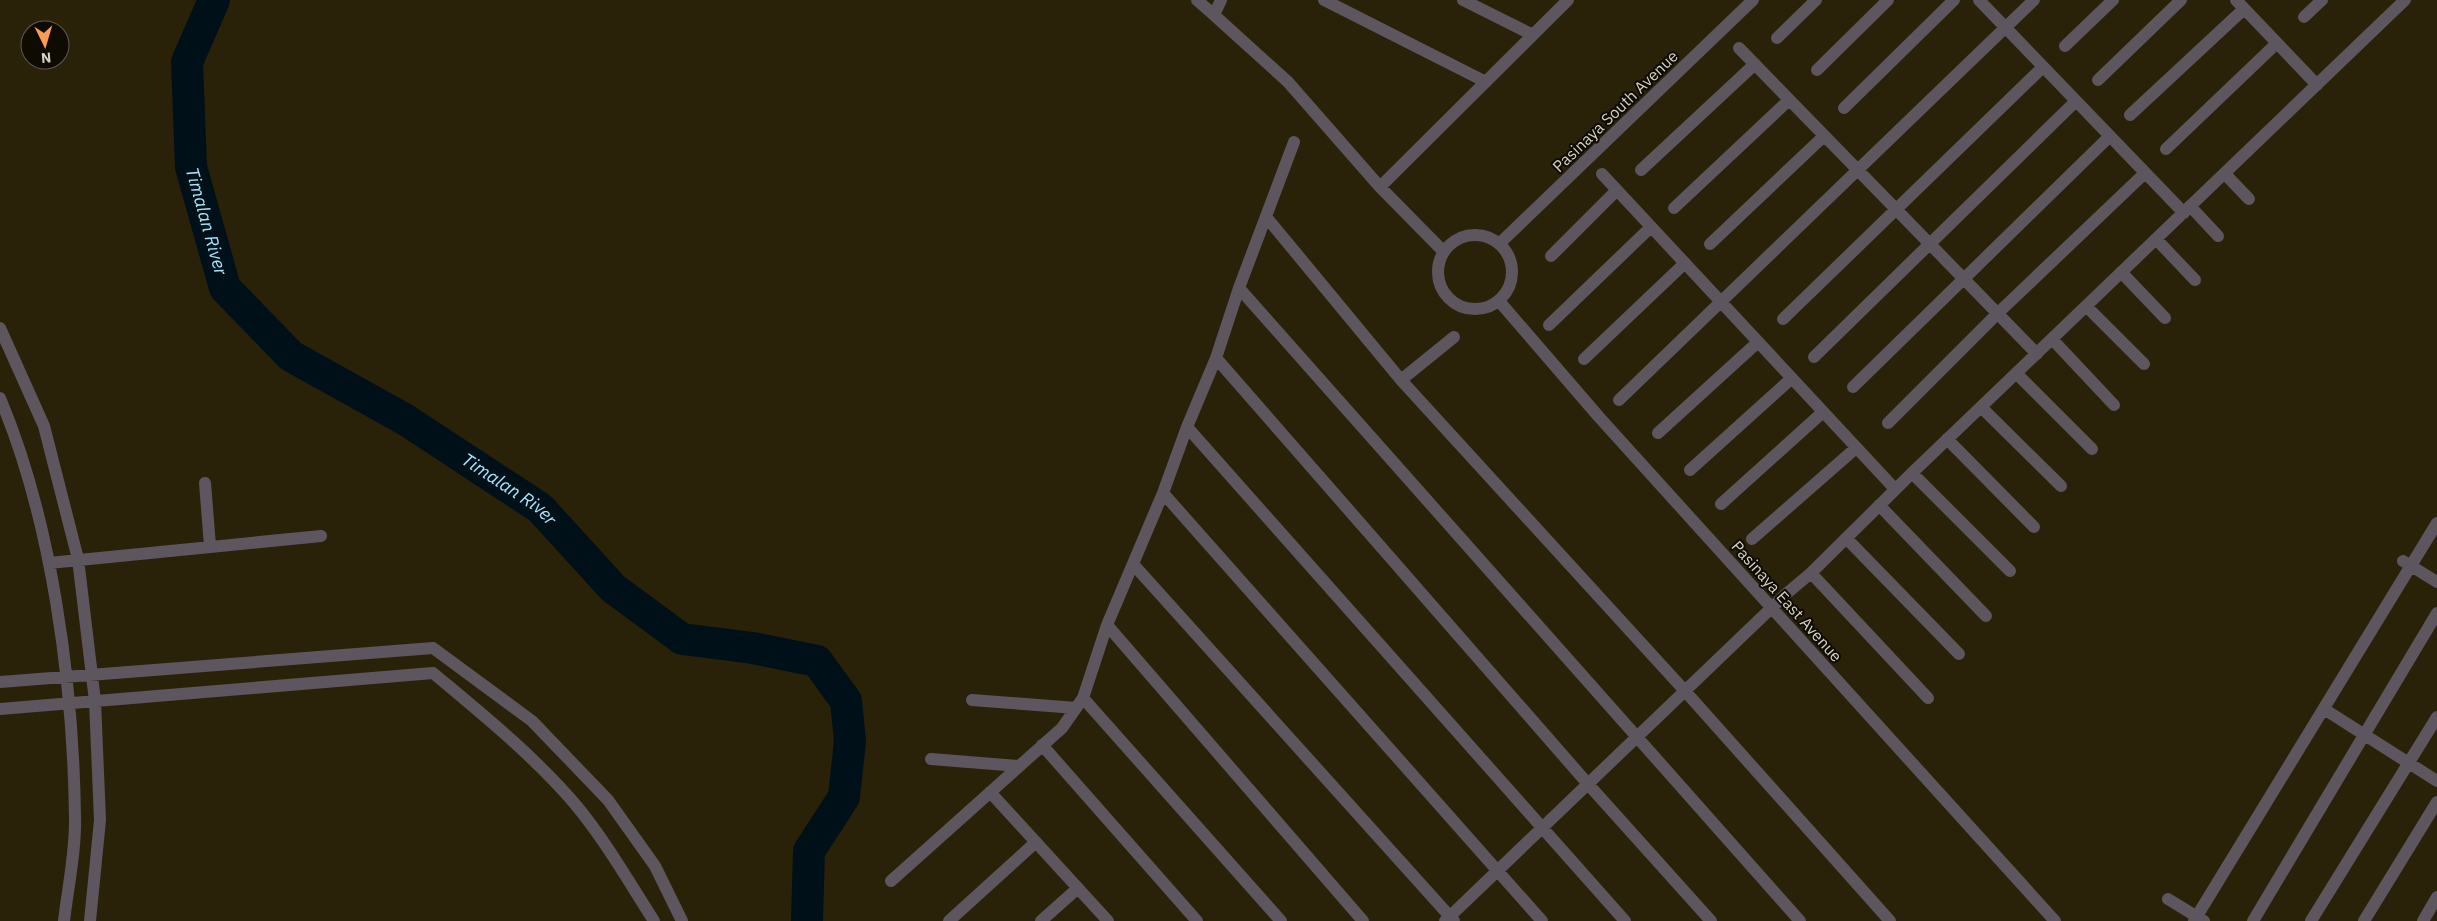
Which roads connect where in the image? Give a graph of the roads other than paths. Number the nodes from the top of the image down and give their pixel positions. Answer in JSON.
{"nodes":[{"id":1,"x":1197,"y":0,"type":"edge"},
{"id":2,"x":1222,"y":0,"type":"edge"},
{"id":3,"x":1324,"y":0,"type":"edge"},
{"id":4,"x":1463,"y":0,"type":"edge"},
{"id":5,"x":1568,"y":0,"type":"edge"},
{"id":6,"x":1753,"y":0,"type":"edge"},
{"id":7,"x":1816,"y":0,"type":"edge"},
{"id":8,"x":1888,"y":0,"type":"edge"},
{"id":9,"x":1954,"y":0,"type":"edge"},
{"id":10,"x":1979,"y":0,"type":"edge"},
{"id":11,"x":2034,"y":0,"type":"edge"},
{"id":12,"x":2113,"y":0,"type":"edge"},
{"id":13,"x":2181,"y":0,"type":"edge"},
{"id":14,"x":2322,"y":0,"type":"edge"},
{"id":15,"x":2405,"y":0,"type":"edge"},
{"id":16,"x":2240,"y":5,"type":"edge"},
{"id":17,"x":1214,"y":15,"type":"junction"},
{"id":18,"x":2304,"y":17,"type":"dead end"},
{"id":19,"x":2006,"y":28,"type":"junction"},
{"id":20,"x":1533,"y":35,"type":"junction"},
{"id":21,"x":1777,"y":38,"type":"dead end"},
{"id":22,"x":2277,"y":43,"type":"junction"},
{"id":23,"x":2065,"y":46,"type":"dead end"},
{"id":24,"x":1739,"y":48,"type":"dead end"},
{"id":25,"x":1755,"y":64,"type":"junction"},
{"id":26,"x":2043,"y":67,"type":"junction"},
{"id":27,"x":1817,"y":70,"type":"dead end"},
{"id":28,"x":2098,"y":80,"type":"dead end"},
{"id":29,"x":1486,"y":82,"type":"junction"},
{"id":30,"x":2317,"y":85,"type":"junction"},
{"id":31,"x":1789,"y":100,"type":"junction"},
{"id":32,"x":2076,"y":101,"type":"junction"},
{"id":33,"x":1844,"y":108,"type":"dead end"},
{"id":34,"x":2130,"y":115,"type":"dead end"},
{"id":35,"x":1824,"y":136,"type":"junction"},
{"id":36,"x":2110,"y":136,"type":"junction"},
{"id":37,"x":1294,"y":142,"type":"dead end"},
{"id":38,"x":2166,"y":149,"type":"dead end"},
{"id":39,"x":1641,"y":170,"type":"dead end"},
{"id":40,"x":1858,"y":170,"type":"junction"},
{"id":41,"x":2145,"y":173,"type":"junction"},
{"id":42,"x":1602,"y":174,"type":"dead end"},
{"id":43,"x":2225,"y":174,"type":"junction"},
{"id":44,"x":1380,"y":187,"type":"junction"},
{"id":45,"x":1617,"y":190,"type":"junction"},
{"id":46,"x":2250,"y":200,"type":"dead end"},
{"id":47,"x":1674,"y":208,"type":"dead end"},
{"id":48,"x":1896,"y":210,"type":"junction"},
{"id":49,"x":2187,"y":210,"type":"junction"},
{"id":50,"x":1267,"y":218,"type":"junction"},
{"id":51,"x":1651,"y":227,"type":"junction"},
{"id":52,"x":2218,"y":236,"type":"dead end"},
{"id":53,"x":2156,"y":239,"type":"junction"},
{"id":54,"x":1499,"y":244,"type":"junction"},
{"id":55,"x":1710,"y":244,"type":"dead end"},
{"id":56,"x":1930,"y":244,"type":"junction"},
{"id":57,"x":1444,"y":252,"type":"junction"},
{"id":58,"x":1551,"y":256,"type":"dead end"},
{"id":59,"x":1685,"y":263,"type":"junction"},
{"id":60,"x":2121,"y":272,"type":"junction"},
{"id":61,"x":1964,"y":279,"type":"junction"},
{"id":62,"x":2195,"y":280,"type":"dead end"},
{"id":63,"x":1239,"y":288,"type":"junction"},
{"id":64,"x":1499,"y":301,"type":"junction"},
{"id":65,"x":1721,"y":302,"type":"junction"},
{"id":66,"x":2086,"y":306,"type":"junction"},
{"id":67,"x":1998,"y":314,"type":"junction"},
{"id":68,"x":2165,"y":318,"type":"dead end"},
{"id":69,"x":1783,"y":319,"type":"dead end"},
{"id":70,"x":1549,"y":325,"type":"dead end"},
{"id":71,"x":0,"y":328,"type":"edge"},
{"id":72,"x":1454,"y":337,"type":"dead end"},
{"id":73,"x":2052,"y":339,"type":"junction"},
{"id":74,"x":1758,"y":342,"type":"junction"},
{"id":75,"x":2037,"y":354,"type":"junction"},
{"id":76,"x":1814,"y":356,"type":"dead end"},
{"id":77,"x":1216,"y":358,"type":"junction"},
{"id":78,"x":1584,"y":359,"type":"dead end"},
{"id":79,"x":2144,"y":364,"type":"dead end"},
{"id":80,"x":2016,"y":373,"type":"junction"},
{"id":81,"x":1792,"y":378,"type":"junction"},
{"id":82,"x":1401,"y":380,"type":"junction"},
{"id":83,"x":1853,"y":387,"type":"dead end"},
{"id":84,"x":0,"y":398,"type":"edge"},
{"id":85,"x":1619,"y":400,"type":"dead end"},
{"id":86,"x":2114,"y":405,"type":"dead end"},
{"id":87,"x":1981,"y":408,"type":"junction"},
{"id":88,"x":1823,"y":412,"type":"junction"},
{"id":89,"x":1888,"y":423,"type":"dead end"},
{"id":90,"x":1187,"y":427,"type":"junction"},
{"id":91,"x":1658,"y":433,"type":"dead end"},
{"id":92,"x":1947,"y":439,"type":"junction"},
{"id":93,"x":1856,"y":448,"type":"junction"},
{"id":94,"x":2092,"y":448,"type":"dead end"},
{"id":95,"x":1690,"y":470,"type":"dead end"},
{"id":96,"x":1912,"y":473,"type":"junction"},
{"id":97,"x":205,"y":483,"type":"dead end"},
{"id":98,"x":2061,"y":486,"type":"dead end"},
{"id":99,"x":1895,"y":489,"type":"junction"},
{"id":100,"x":1163,"y":493,"type":"junction"},
{"id":101,"x":1720,"y":504,"type":"dead end"},
{"id":102,"x":1880,"y":505,"type":"junction"},
{"id":103,"x":2437,"y":523,"type":"edge"},
{"id":104,"x":2034,"y":527,"type":"dead end"},
{"id":105,"x":321,"y":536,"type":"dead end"},
{"id":106,"x":1846,"y":538,"type":"junction"},
{"id":107,"x":1752,"y":540,"type":"dead end"},
{"id":108,"x":210,"y":546,"type":"junction"},
{"id":109,"x":78,"y":559,"type":"junction"},
{"id":110,"x":49,"y":563,"type":"junction"},
{"id":111,"x":2407,"y":563,"type":"junction"},
{"id":112,"x":1133,"y":564,"type":"junction"},
{"id":113,"x":2010,"y":571,"type":"dead end"},
{"id":114,"x":1811,"y":573,"type":"junction"},
{"id":115,"x":2437,"y":582,"type":"edge"},
{"id":116,"x":1772,"y":608,"type":"junction"},
{"id":117,"x":2437,"y":613,"type":"edge"},
{"id":118,"x":1986,"y":616,"type":"dead end"},
{"id":119,"x":1107,"y":625,"type":"junction"},
{"id":120,"x":1959,"y":654,"type":"dead end"},
{"id":121,"x":92,"y":675,"type":"junction"},
{"id":122,"x":66,"y":677,"type":"junction"},
{"id":123,"x":0,"y":682,"type":"edge"},
{"id":124,"x":1685,"y":691,"type":"junction"},
{"id":125,"x":1928,"y":698,"type":"dead end"},
{"id":126,"x":972,"y":700,"type":"dead end"},
{"id":127,"x":95,"y":701,"type":"junction"},
{"id":128,"x":68,"y":703,"type":"junction"},
{"id":129,"x":1080,"y":703,"type":"junction"},
{"id":130,"x":0,"y":709,"type":"edge"},
{"id":131,"x":2324,"y":709,"type":"junction"},
{"id":132,"x":2437,"y":717,"type":"edge"},
{"id":133,"x":2364,"y":735,"type":"junction"},
{"id":134,"x":1636,"y":738,"type":"junction"},
{"id":135,"x":1042,"y":745,"type":"junction"},
{"id":136,"x":931,"y":759,"type":"dead end"},
{"id":137,"x":2408,"y":763,"type":"junction"},
{"id":138,"x":1018,"y":766,"type":"junction"},
{"id":139,"x":2437,"y":781,"type":"edge"},
{"id":140,"x":1588,"y":784,"type":"junction"},
{"id":141,"x":990,"y":792,"type":"junction"},
{"id":142,"x":2437,"y":802,"type":"edge"},
{"id":143,"x":1542,"y":828,"type":"junction"},
{"id":144,"x":1036,"y":842,"type":"junction"},
{"id":145,"x":1497,"y":871,"type":"junction"},
{"id":146,"x":891,"y":881,"type":"dead end"},
{"id":147,"x":1078,"y":888,"type":"junction"},
{"id":148,"x":2437,"y":896,"type":"edge"},
{"id":149,"x":2168,"y":899,"type":"dead end"},
{"id":150,"x":1449,"y":919,"type":"edge"},
{"id":151,"x":2198,"y":920,"type":"edge"},
{"id":152,"x":64,"y":921,"type":"edge"},
{"id":153,"x":90,"y":921,"type":"edge"},
{"id":154,"x":654,"y":921,"type":"edge"},
{"id":155,"x":682,"y":921,"type":"edge"},
{"id":156,"x":949,"y":921,"type":"edge"},
{"id":157,"x":1041,"y":921,"type":"edge"},
{"id":158,"x":1108,"y":921,"type":"edge"},
{"id":159,"x":1197,"y":921,"type":"edge"},
{"id":160,"x":1281,"y":921,"type":"edge"},
{"id":161,"x":1363,"y":921,"type":"edge"},
{"id":162,"x":1542,"y":921,"type":"edge"},
{"id":163,"x":1625,"y":921,"type":"edge"},
{"id":164,"x":1711,"y":921,"type":"edge"},
{"id":165,"x":1800,"y":921,"type":"edge"},
{"id":166,"x":1890,"y":921,"type":"edge"},
{"id":167,"x":2054,"y":921,"type":"edge"},
{"id":168,"x":2253,"y":921,"type":"edge"},
{"id":169,"x":2311,"y":921,"type":"edge"},
{"id":170,"x":2364,"y":921,"type":"edge"},
{"id":171,"x":2422,"y":921,"type":"edge"}],
"edges":[{"from":1,"to":17,"type":"street"},
{"from":2,"to":17,"type":"street"},
{"from":3,"to":29,"type":"street"},
{"from":4,"to":20,"type":"street"},
{"from":5,"to":20,"type":"street"},
{"from":6,"to":54,"type":"street","name":"Pasinaya South Avenue"},
{"from":7,"to":21,"type":"street"},
{"from":8,"to":27,"type":"street"},
{"from":9,"to":33,"type":"street"},
{"from":10,"to":19,"type":"street"},
{"from":11,"to":19,"type":"street"},
{"from":12,"to":23,"type":"street"},
{"from":13,"to":28,"type":"street"},
{"from":14,"to":18,"type":"street"},
{"from":15,"to":30,"type":"street"},
{"from":16,"to":22,"type":"street"},
{"from":16,"to":34,"type":"street"},
{"from":17,"to":44,"type":"street"},
{"from":19,"to":26,"type":"street"},
{"from":19,"to":40,"type":"street"},
{"from":20,"to":29,"type":"street"},
{"from":22,"to":30,"type":"street"},
{"from":22,"to":38,"type":"street"},
{"from":24,"to":25,"type":"street"},
{"from":25,"to":31,"type":"street"},
{"from":25,"to":39,"type":"street"},
{"from":26,"to":32,"type":"street"},
{"from":26,"to":48,"type":"street"},
{"from":29,"to":44,"type":"street"},
{"from":30,"to":43,"type":"street"},
{"from":31,"to":35,"type":"street"},
{"from":31,"to":47,"type":"street"},
{"from":32,"to":36,"type":"street"},
{"from":32,"to":56,"type":"street"},
{"from":35,"to":40,"type":"street"},
{"from":35,"to":55,"type":"street"},
{"from":36,"to":41,"type":"street"},
{"from":36,"to":61,"type":"street"},
{"from":37,"to":50,"type":"street"},
{"from":40,"to":48,"type":"street"},
{"from":40,"to":65,"type":"street"},
{"from":41,"to":49,"type":"street"},
{"from":41,"to":67,"type":"street"},
{"from":42,"to":45,"type":"street"},
{"from":43,"to":46,"type":"street"},
{"from":43,"to":49,"type":"street"},
{"from":44,"to":57,"type":"street"},
{"from":45,"to":51,"type":"street"},
{"from":45,"to":58,"type":"street"},
{"from":48,"to":56,"type":"street"},
{"from":48,"to":69,"type":"street"},
{"from":49,"to":52,"type":"street"},
{"from":49,"to":53,"type":"street"},
{"from":50,"to":63,"type":"street"},
{"from":50,"to":82,"type":"street"},
{"from":51,"to":59,"type":"street"},
{"from":51,"to":70,"type":"street"},
{"from":53,"to":60,"type":"street"},
{"from":53,"to":62,"type":"street"},
{"from":54,"to":57,"type":"street"},
{"from":54,"to":64,"type":"street"},
{"from":56,"to":61,"type":"street"},
{"from":56,"to":76,"type":"street"},
{"from":57,"to":64,"type":"street"},
{"from":59,"to":65,"type":"street"},
{"from":59,"to":78,"type":"street"},
{"from":60,"to":66,"type":"street"},
{"from":60,"to":68,"type":"street"},
{"from":61,"to":67,"type":"street"},
{"from":61,"to":83,"type":"street"},
{"from":63,"to":77,"type":"street"},
{"from":63,"to":134,"type":"street"},
{"from":64,"to":116,"type":"street","name":"Pasinaya East Avenue"},
{"from":65,"to":74,"type":"street"},
{"from":65,"to":85,"type":"street"},
{"from":66,"to":73,"type":"street"},
{"from":66,"to":79,"type":"street"},
{"from":67,"to":75,"type":"street"},
{"from":67,"to":89,"type":"street"},
{"from":71,"to":109,"type":"street"},
{"from":72,"to":82,"type":"street"},
{"from":73,"to":75,"type":"street"},
{"from":73,"to":86,"type":"street"},
{"from":74,"to":81,"type":"street"},
{"from":74,"to":91,"type":"street"},
{"from":75,"to":80,"type":"street"},
{"from":77,"to":90,"type":"street"},
{"from":77,"to":140,"type":"street"},
{"from":80,"to":87,"type":"street"},
{"from":80,"to":94,"type":"street"},
{"from":81,"to":88,"type":"street"},
{"from":81,"to":95,"type":"street"},
{"from":82,"to":124,"type":"street"},
{"from":84,"to":110,"type":"street"},
{"from":87,"to":92,"type":"street"},
{"from":87,"to":98,"type":"street"},
{"from":88,"to":93,"type":"street"},
{"from":88,"to":101,"type":"street"},
{"from":90,"to":100,"type":"street"},
{"from":90,"to":143,"type":"street"},
{"from":92,"to":96,"type":"street"},
{"from":92,"to":104,"type":"street"},
{"from":93,"to":99,"type":"street"},
{"from":93,"to":107,"type":"street"},
{"from":96,"to":99,"type":"street"},
{"from":96,"to":113,"type":"street"},
{"from":97,"to":108,"type":"street"},
{"from":99,"to":102,"type":"street"},
{"from":100,"to":112,"type":"street"},
{"from":100,"to":145,"type":"street"},
{"from":102,"to":106,"type":"street"},
{"from":102,"to":118,"type":"street"},
{"from":103,"to":111,"type":"street"},
{"from":105,"to":108,"type":"street"},
{"from":106,"to":114,"type":"street"},
{"from":106,"to":120,"type":"street"},
{"from":108,"to":109,"type":"street"},
{"from":109,"to":110,"type":"street"},
{"from":109,"to":121,"type":"street"},
{"from":110,"to":122,"type":"street"},
{"from":111,"to":115,"type":"street"},
{"from":111,"to":131,"type":"street"},
{"from":112,"to":119,"type":"street"},
{"from":112,"to":150,"type":"street"},
{"from":114,"to":116,"type":"street"},
{"from":114,"to":125,"type":"street"},
{"from":116,"to":124,"type":"street"},
{"from":116,"to":167,"type":"street","name":"Pasinaya East Avenue"},
{"from":117,"to":133,"type":"street"},
{"from":119,"to":129,"type":"street"},
{"from":119,"to":161,"type":"street"},
{"from":121,"to":122,"type":"street"},
{"from":121,"to":127,"type":"street"},
{"from":121,"to":155,"type":"street"},
{"from":122,"to":123,"type":"street"},
{"from":122,"to":128,"type":"street"},
{"from":124,"to":134,"type":"street"},
{"from":124,"to":166,"type":"street"},
{"from":126,"to":129,"type":"street"},
{"from":127,"to":128,"type":"street"},
{"from":127,"to":153,"type":"street"},
{"from":127,"to":154,"type":"street"},
{"from":128,"to":130,"type":"street"},
{"from":128,"to":152,"type":"street"},
{"from":129,"to":135,"type":"street"},
{"from":129,"to":160,"type":"street"},
{"from":131,"to":133,"type":"street"},
{"from":131,"to":151,"type":"street"},
{"from":132,"to":137,"type":"street"},
{"from":133,"to":137,"type":"street"},
{"from":133,"to":168,"type":"street"},
{"from":134,"to":140,"type":"street"},
{"from":134,"to":165,"type":"street"},
{"from":135,"to":138,"type":"street"},
{"from":135,"to":159,"type":"street"},
{"from":136,"to":138,"type":"street"},
{"from":137,"to":139,"type":"street"},
{"from":137,"to":169,"type":"street"},
{"from":138,"to":141,"type":"street"},
{"from":140,"to":143,"type":"street"},
{"from":140,"to":164,"type":"street"},
{"from":141,"to":144,"type":"street"},
{"from":141,"to":146,"type":"street"},
{"from":142,"to":170,"type":"street"},
{"from":143,"to":145,"type":"street"},
{"from":143,"to":163,"type":"street"},
{"from":144,"to":147,"type":"street"},
{"from":144,"to":156,"type":"street"},
{"from":145,"to":150,"type":"street"},
{"from":145,"to":162,"type":"street"},
{"from":147,"to":157,"type":"street"},
{"from":147,"to":158,"type":"street"},
{"from":148,"to":171,"type":"street"},
{"from":149,"to":151,"type":"street"}]}
